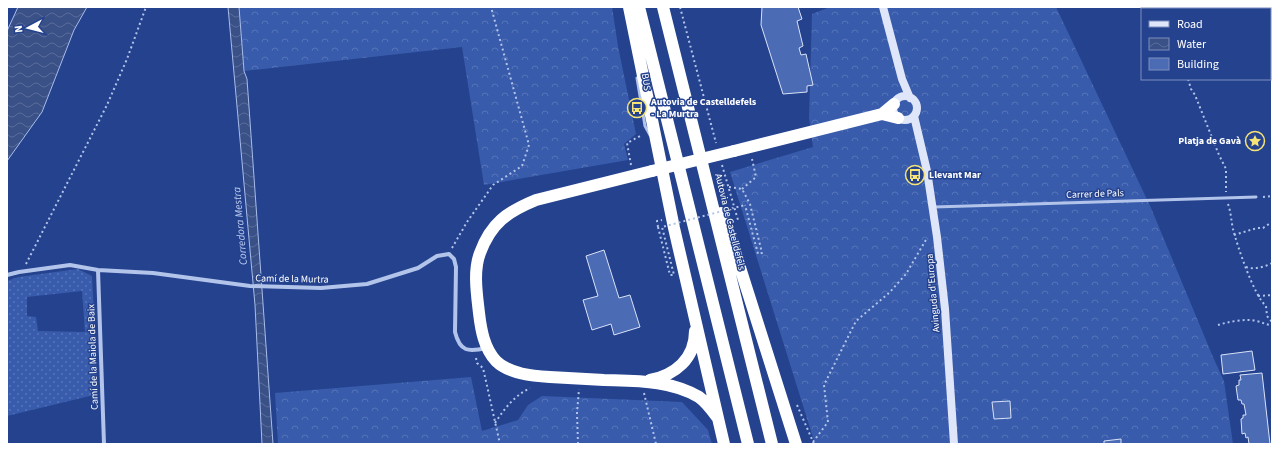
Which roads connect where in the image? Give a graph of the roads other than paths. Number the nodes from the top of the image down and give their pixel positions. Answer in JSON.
{"nodes":[{"id":1,"x":629,"y":7,"type":"edge"},
{"id":2,"x":639,"y":7,"type":"edge"},
{"id":3,"x":663,"y":7,"type":"edge"},
{"id":4,"x":883,"y":7,"type":"edge"},
{"id":5,"x":635,"y":40,"type":"junction"},
{"id":6,"x":636,"y":67,"type":"dead end"},
{"id":7,"x":637,"y":73,"type":"dead end"},
{"id":8,"x":902,"y":79,"type":"junction"},
{"id":9,"x":910,"y":98,"type":"junction"},
{"id":10,"x":896,"y":101,"type":"junction"},
{"id":11,"x":882,"y":114,"type":"junction"},
{"id":12,"x":914,"y":116,"type":"junction"},
{"id":13,"x":900,"y":119,"type":"junction"},
{"id":14,"x":920,"y":142,"type":"junction"},
{"id":15,"x":656,"y":147,"type":"junction"},
{"id":16,"x":705,"y":173,"type":"junction"},
{"id":17,"x":1256,"y":197,"type":"dead end"},
{"id":18,"x":933,"y":207,"type":"junction"},
{"id":19,"x":98,"y":270,"type":"junction"},
{"id":20,"x":7,"y":275,"type":"edge"},
{"id":21,"x":694,"y":318,"type":"junction"},
{"id":22,"x":487,"y":348,"type":"junction"},
{"id":23,"x":643,"y":387,"type":"junction"},
{"id":24,"x":717,"y":417,"type":"junction"},
{"id":25,"x":104,"y":444,"type":"edge"},
{"id":26,"x":724,"y":444,"type":"edge"},
{"id":27,"x":748,"y":444,"type":"edge"},
{"id":28,"x":772,"y":444,"type":"edge"},
{"id":29,"x":796,"y":444,"type":"edge"},
{"id":30,"x":954,"y":444,"type":"edge"}],
"edges":[{"from":1,"to":5,"type":"highway"},
{"from":2,"to":27,"type":"highway"},
{"from":3,"to":16,"type":"highway","name":"Autovia de Castelldefels"},
{"from":4,"to":8,"type":"street"},
{"from":5,"to":6,"type":"lane","name":"BUS"},
{"from":5,"to":15,"type":"highway"},
{"from":7,"to":15,"type":"lane","name":"BUS"},
{"from":8,"to":9,"type":"street"},
{"from":8,"to":10,"type":"street"},
{"from":9,"to":10,"type":"street"},
{"from":9,"to":12,"type":"street"},
{"from":10,"to":11,"type":"highway"},
{"from":10,"to":13,"type":"street"},
{"from":11,"to":13,"type":"highway"},
{"from":11,"to":22,"type":"highway","bridge":true},
{"from":12,"to":13,"type":"street"},
{"from":12,"to":14,"type":"street","name":"Avinguda d'Europa"},
{"from":13,"to":14,"type":"street","name":"Avinguda d'Europa"},
{"from":14,"to":18,"type":"street","name":"Avinguda d'Europa"},
{"from":15,"to":21,"type":"highway"},
{"from":16,"to":28,"type":"highway","name":"Autovia de Castelldefels"},
{"from":16,"to":29,"type":"highway"},
{"from":17,"to":18,"type":"lane","name":"Carrer de Pals"},
{"from":18,"to":30,"type":"street","name":"Avinguda d'Europa"},
{"from":19,"to":20,"type":"street","name":"Camí de la Murtra"},
{"from":19,"to":22,"type":"street","name":"Camí de la Murtra"},
{"from":19,"to":25,"type":"street","name":"Camí de la Maiola de Baix"},
{"from":21,"to":23,"type":"highway"},
{"from":21,"to":24,"type":"highway"},
{"from":22,"to":23,"type":"highway"},
{"from":23,"to":24,"type":"highway"},
{"from":24,"to":26,"type":"highway"}]}
